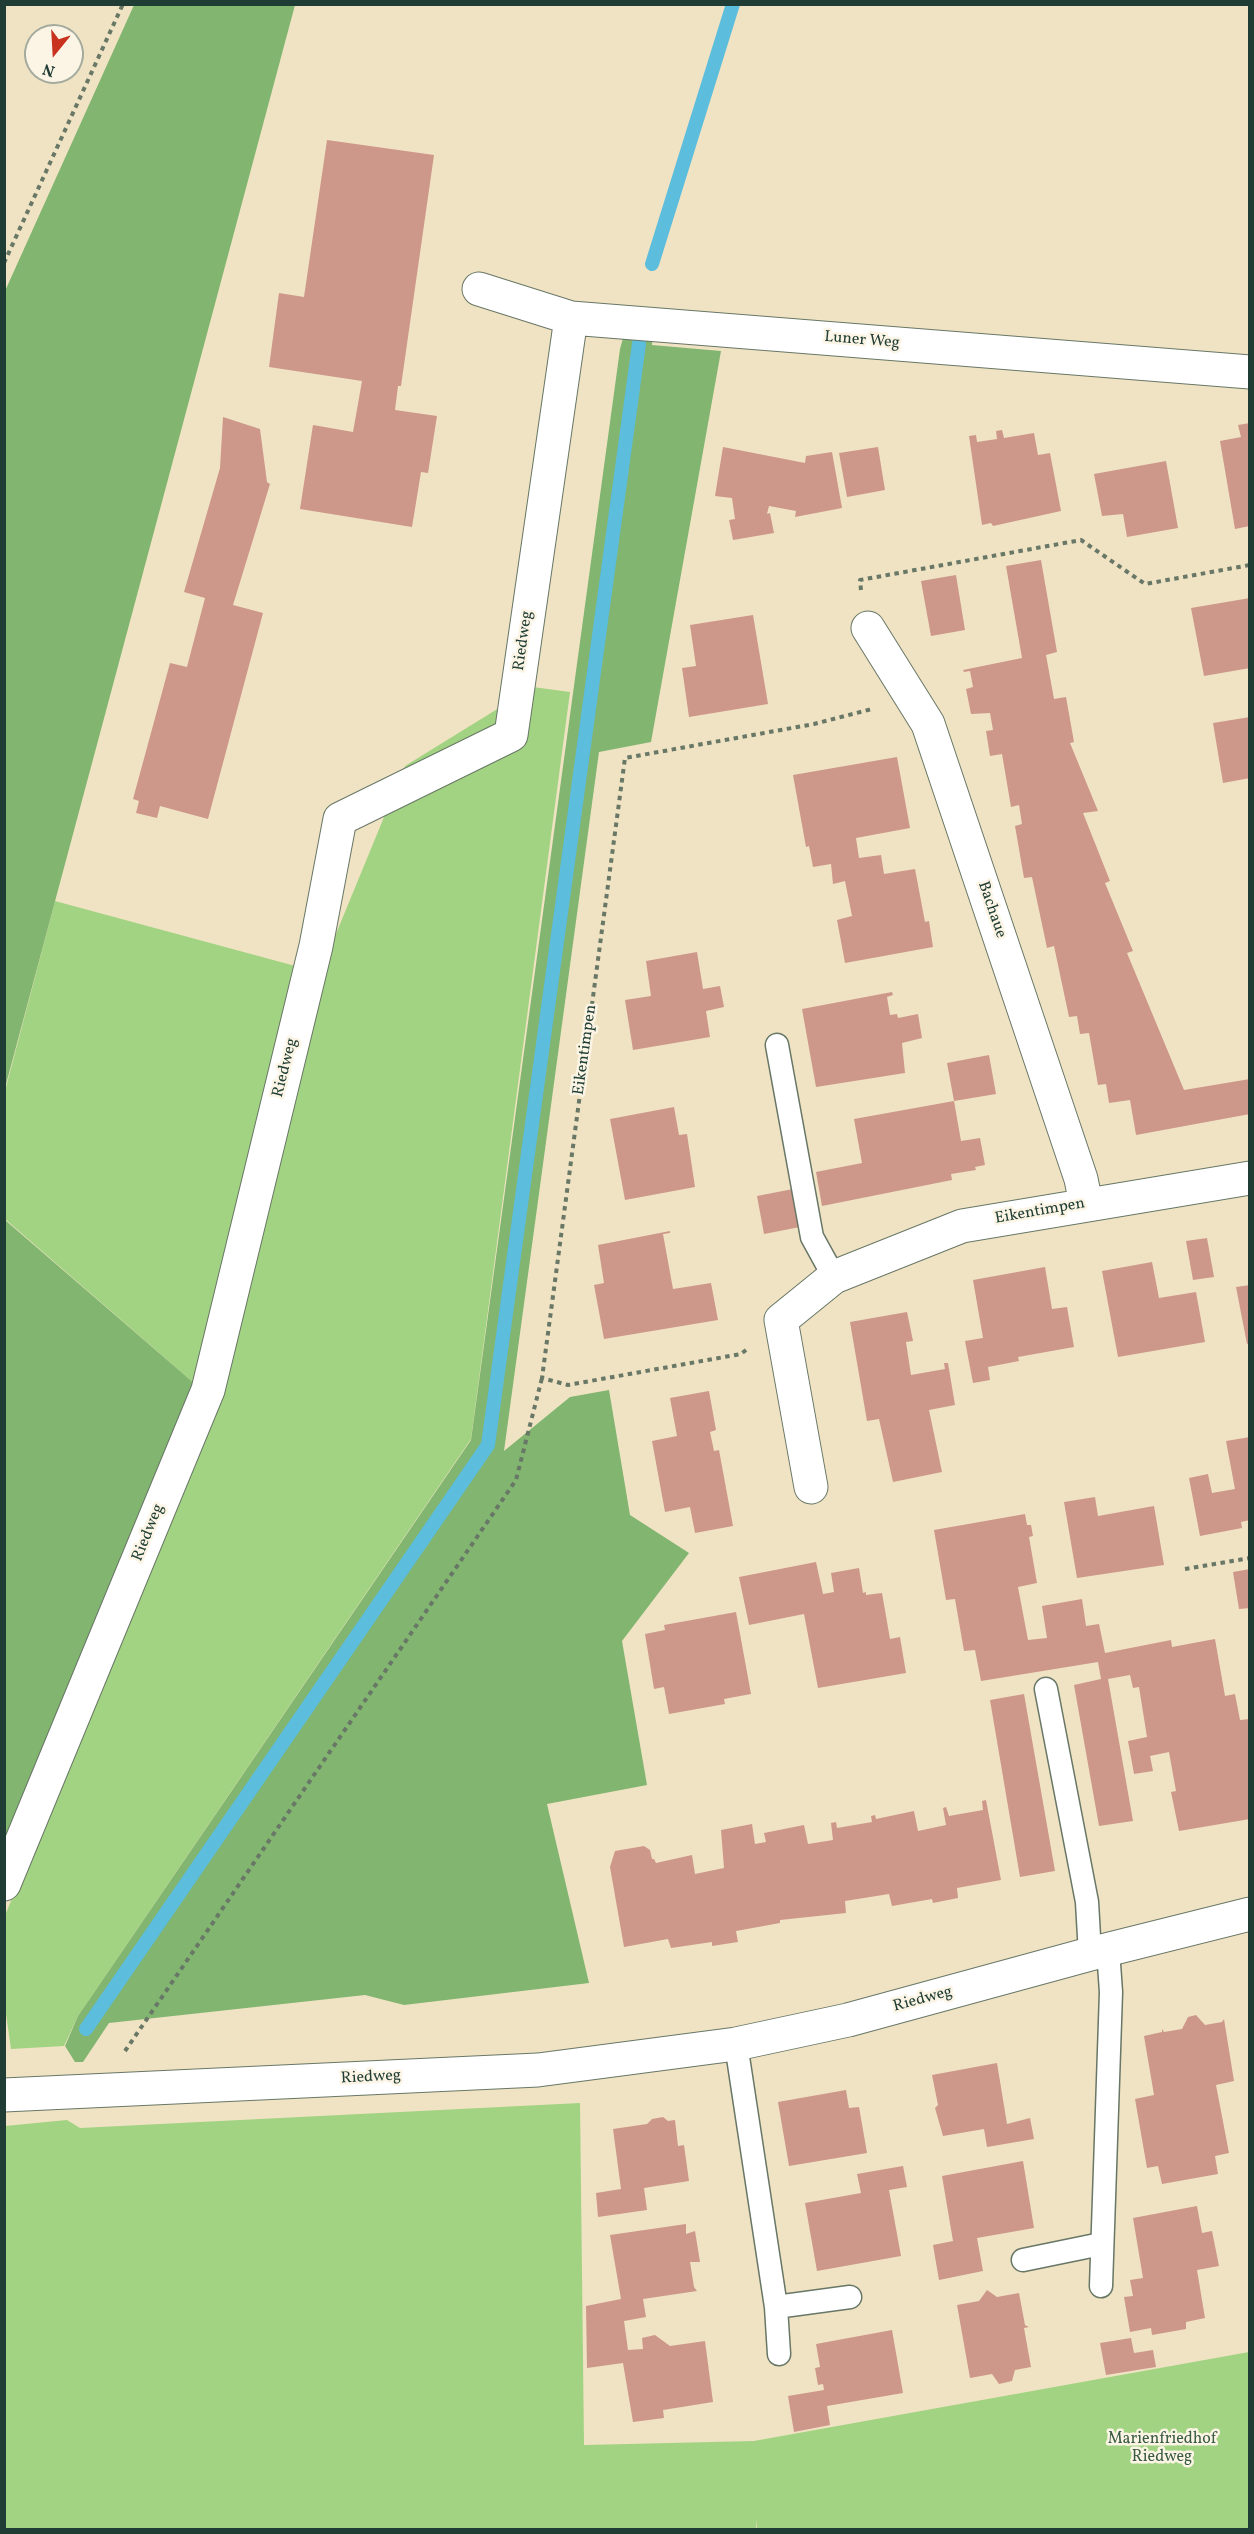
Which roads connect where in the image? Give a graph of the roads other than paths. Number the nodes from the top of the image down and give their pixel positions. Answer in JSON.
{"nodes":[{"id":1,"x":479,"y":289,"type":"dead end"},
{"id":2,"x":571,"y":318,"type":"junction"},
{"id":3,"x":1250,"y":372,"type":"edge"},
{"id":4,"x":868,"y":628,"type":"road end"},
{"id":5,"x":777,"y":1045,"type":"dead end"},
{"id":6,"x":1250,"y":1178,"type":"edge"},
{"id":7,"x":1086,"y":1204,"type":"junction"},
{"id":8,"x":834,"y":1277,"type":"junction"},
{"id":9,"x":811,"y":1487,"type":"dead end"},
{"id":10,"x":1046,"y":1689,"type":"dead end"},
{"id":11,"x":4,"y":1884,"type":"edge"},
{"id":12,"x":1250,"y":1914,"type":"edge"},
{"id":13,"x":1099,"y":1952,"type":"junction"},
{"id":14,"x":736,"y":2044,"type":"junction"},
{"id":15,"x":4,"y":2095,"type":"edge"},
{"id":16,"x":1101,"y":2244,"type":"junction"},
{"id":17,"x":1023,"y":2260,"type":"dead end"},
{"id":18,"x":1101,"y":2286,"type":"dead end"},
{"id":19,"x":850,"y":2297,"type":"dead end"},
{"id":20,"x":776,"y":2307,"type":"junction"},
{"id":21,"x":779,"y":2354,"type":"dead end"}],
"edges":[{"from":1,"to":2,"type":"street","name":"Luner Weg"},
{"from":2,"to":3,"type":"street","name":"Luner Weg"},
{"from":2,"to":11,"type":"street","name":"Riedweg"},
{"from":4,"to":7,"type":"street","name":"Bachaue"},
{"from":5,"to":8,"type":"lane"},
{"from":6,"to":7,"type":"street","name":"Eikentimpen"},
{"from":7,"to":8,"type":"street","name":"Eikentimpen"},
{"from":8,"to":9,"type":"street","name":"Eikentimpen"},
{"from":10,"to":13,"type":"lane"},
{"from":12,"to":13,"type":"street","name":"Riedweg"},
{"from":13,"to":14,"type":"street","name":"Riedweg"},
{"from":13,"to":16,"type":"lane"},
{"from":14,"to":15,"type":"street","name":"Riedweg"},
{"from":14,"to":20,"type":"lane"},
{"from":16,"to":17,"type":"lane"},
{"from":16,"to":18,"type":"lane"},
{"from":19,"to":20,"type":"lane"},
{"from":20,"to":21,"type":"lane"}]}
